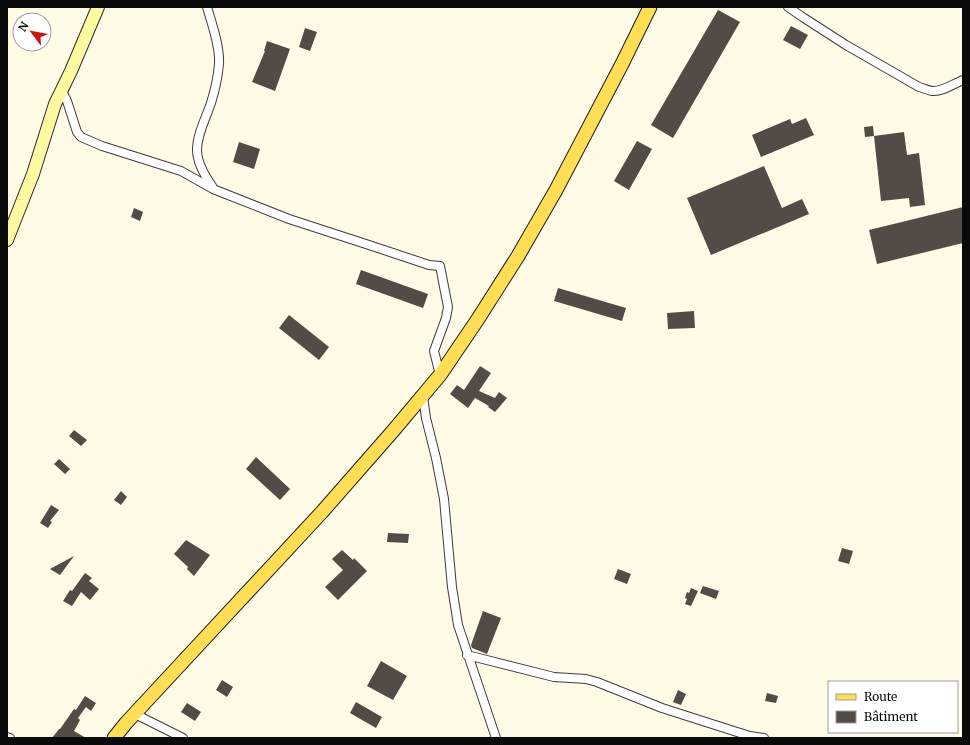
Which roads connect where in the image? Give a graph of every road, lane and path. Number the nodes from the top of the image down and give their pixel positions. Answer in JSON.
{"nodes":[{"id":1,"x":98,"y":7,"type":"edge"},
{"id":2,"x":207,"y":7,"type":"edge"},
{"id":3,"x":650,"y":7,"type":"edge"},
{"id":4,"x":788,"y":7,"type":"edge"},
{"id":5,"x":963,"y":80,"type":"edge"},
{"id":6,"x":62,"y":91,"type":"junction"},
{"id":7,"x":213,"y":189,"type":"junction"},
{"id":8,"x":7,"y":240,"type":"edge"},
{"id":9,"x":440,"y":374,"type":"junction"},
{"id":10,"x":423,"y":396,"type":"junction"},
{"id":11,"x":467,"y":655,"type":"junction"},
{"id":12,"x":135,"y":714,"type":"junction"},
{"id":13,"x":114,"y":738,"type":"edge"},
{"id":14,"x":183,"y":738,"type":"edge"},
{"id":15,"x":496,"y":738,"type":"edge"},
{"id":16,"x":764,"y":738,"type":"edge"}],
"edges":[{"from":1,"to":6,"type":"street"},
{"from":2,"to":7,"type":"street"},
{"from":3,"to":9,"type":"main road"},
{"from":4,"to":5,"type":"street"},
{"from":6,"to":7,"type":"street"},
{"from":6,"to":8,"type":"street"},
{"from":7,"to":9,"type":"street"},
{"from":9,"to":10,"type":"main road"},
{"from":10,"to":11,"type":"street"},
{"from":10,"to":12,"type":"main road"},
{"from":11,"to":15,"type":"street"},
{"from":11,"to":16,"type":"street"},
{"from":12,"to":13,"type":"main road"},
{"from":12,"to":14,"type":"street"}]}
